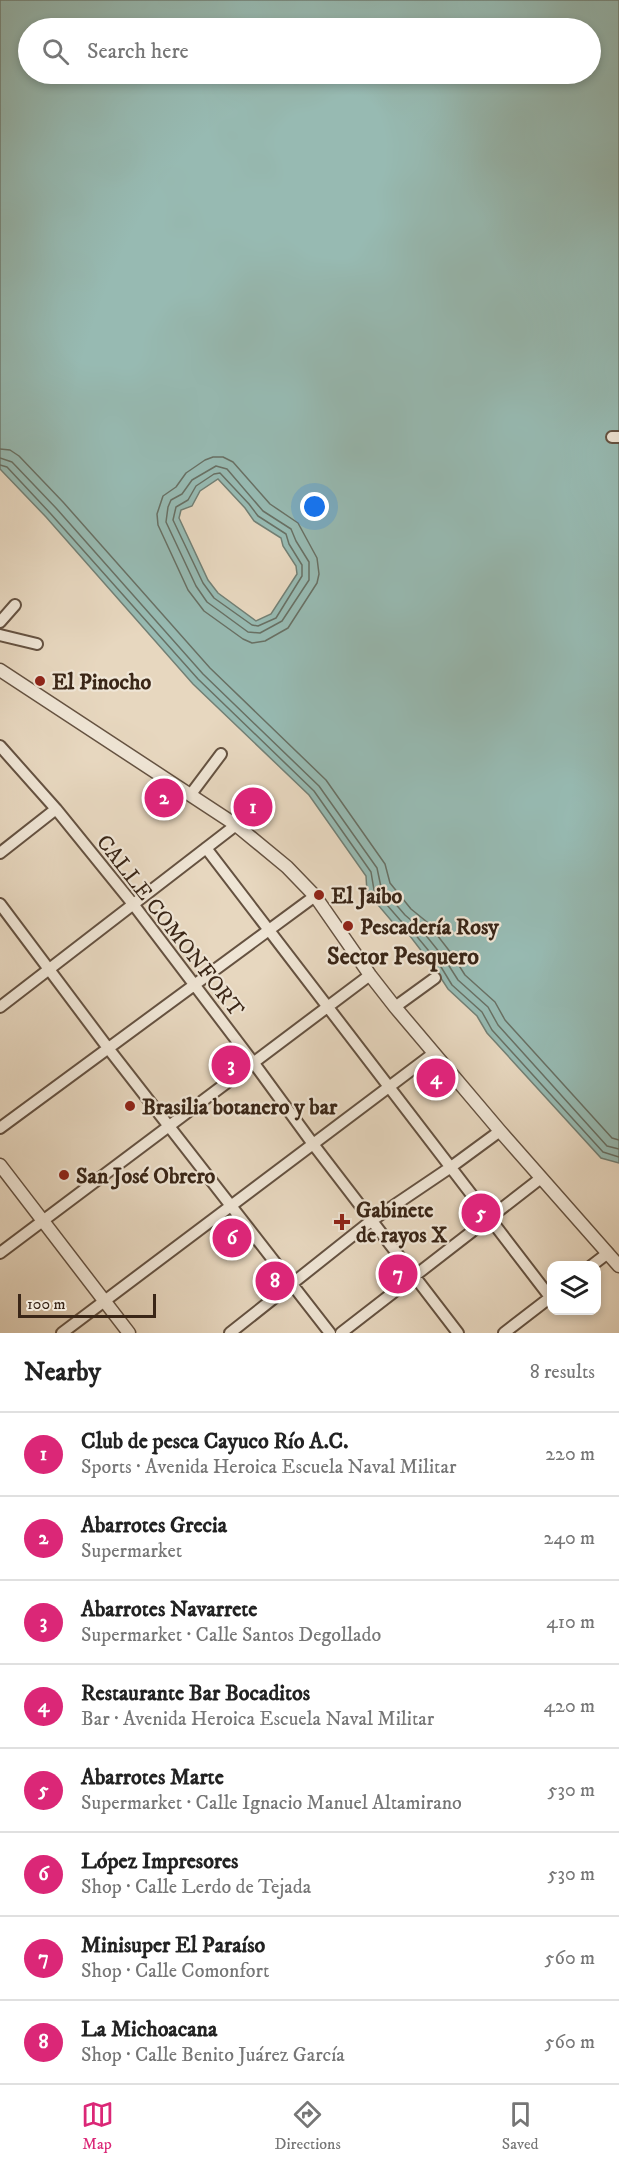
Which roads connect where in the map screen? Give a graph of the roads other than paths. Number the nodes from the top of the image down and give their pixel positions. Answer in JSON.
{"nodes":[{"id":1,"x":15,"y":604,"type":"dead end"},
{"id":2,"x":0,"y":622,"type":"edge"},
{"id":3,"x":0,"y":635,"type":"edge"},
{"id":4,"x":37,"y":644,"type":"dead end"},
{"id":5,"x":0,"y":670,"type":"edge"},
{"id":6,"x":0,"y":746,"type":"edge"},
{"id":7,"x":221,"y":754,"type":"dead end"},
{"id":8,"x":191,"y":794,"type":"junction"},
{"id":9,"x":56,"y":809,"type":"junction"},
{"id":10,"x":236,"y":825,"type":"junction"},
{"id":11,"x":206,"y":848,"type":"junction"},
{"id":12,"x":0,"y":853,"type":"edge"},
{"id":13,"x":315,"y":896,"type":"junction"},
{"id":14,"x":0,"y":904,"type":"edge"},
{"id":15,"x":133,"y":904,"type":"junction"},
{"id":16,"x":268,"y":930,"type":"junction"},
{"id":17,"x":50,"y":969,"type":"junction"},
{"id":18,"x":370,"y":975,"type":"junction"},
{"id":19,"x":435,"y":978,"type":"dead end"},
{"id":20,"x":193,"y":985,"type":"junction"},
{"id":21,"x":327,"y":1006,"type":"junction"},
{"id":22,"x":0,"y":1007,"type":"edge"},
{"id":23,"x":395,"y":1007,"type":"junction"},
{"id":24,"x":108,"y":1048,"type":"junction"},
{"id":25,"x":434,"y":1053,"type":"junction"},
{"id":26,"x":253,"y":1062,"type":"junction"},
{"id":27,"x":389,"y":1087,"type":"junction"},
{"id":28,"x":170,"y":1125,"type":"junction"},
{"id":29,"x":0,"y":1128,"type":"edge"},
{"id":30,"x":500,"y":1131,"type":"junction"},
{"id":31,"x":313,"y":1144,"type":"junction"},
{"id":32,"x":0,"y":1165,"type":"edge"},
{"id":33,"x":451,"y":1167,"type":"junction"},
{"id":34,"x":541,"y":1178,"type":"junction"},
{"id":35,"x":232,"y":1205,"type":"junction"},
{"id":36,"x":490,"y":1218,"type":"junction"},
{"id":37,"x":43,"y":1220,"type":"junction"},
{"id":38,"x":371,"y":1221,"type":"junction"},
{"id":39,"x":0,"y":1252,"type":"edge"},
{"id":40,"x":608,"y":1253,"type":"junction"},
{"id":41,"x":598,"y":1261,"type":"edge"},
{"id":42,"x":619,"y":1266,"type":"edge"},
{"id":43,"x":414,"y":1276,"type":"junction"},
{"id":44,"x":292,"y":1283,"type":"junction"},
{"id":45,"x":547,"y":1292,"type":"edge"},
{"id":46,"x":547,"y":1300,"type":"edge"},
{"id":47,"x":105,"y":1301,"type":"junction"},
{"id":48,"x":62,"y":1333,"type":"edge"},
{"id":49,"x":129,"y":1333,"type":"edge"},
{"id":50,"x":230,"y":1333,"type":"edge"},
{"id":51,"x":330,"y":1333,"type":"edge"},
{"id":52,"x":341,"y":1333,"type":"edge"},
{"id":53,"x":458,"y":1333,"type":"edge"},
{"id":54,"x":504,"y":1333,"type":"edge"}],
"edges":[{"from":1,"to":2,"type":"street"},
{"from":3,"to":4,"type":"street"},
{"from":5,"to":8,"type":"street"},
{"from":6,"to":9,"type":"street","name":"CALLE COMONFORT"},
{"from":7,"to":8,"type":"street"},
{"from":8,"to":10,"type":"street"},
{"from":9,"to":12,"type":"street"},
{"from":9,"to":15,"type":"street","name":"CALLE COMONFORT"},
{"from":10,"to":11,"type":"street"},
{"from":10,"to":13,"type":"street"},
{"from":11,"to":15,"type":"street"},
{"from":11,"to":16,"type":"street"},
{"from":13,"to":16,"type":"street"},
{"from":13,"to":18,"type":"street"},
{"from":14,"to":17,"type":"street"},
{"from":15,"to":17,"type":"street"},
{"from":15,"to":20,"type":"street","name":"CALLE COMONFORT"},
{"from":16,"to":20,"type":"street"},
{"from":16,"to":21,"type":"street"},
{"from":17,"to":22,"type":"street"},
{"from":17,"to":24,"type":"street"},
{"from":18,"to":21,"type":"street"},
{"from":18,"to":23,"type":"street"},
{"from":19,"to":23,"type":"street"},
{"from":20,"to":24,"type":"street"},
{"from":20,"to":26,"type":"street","name":"CALLE COMONFORT"},
{"from":21,"to":26,"type":"street"},
{"from":21,"to":27,"type":"street"},
{"from":23,"to":25,"type":"street"},
{"from":24,"to":28,"type":"street"},
{"from":24,"to":29,"type":"street"},
{"from":25,"to":27,"type":"street"},
{"from":25,"to":30,"type":"street"},
{"from":26,"to":28,"type":"street"},
{"from":26,"to":31,"type":"street","name":"CALLE COMONFORT"},
{"from":27,"to":31,"type":"street"},
{"from":27,"to":33,"type":"street"},
{"from":28,"to":35,"type":"street"},
{"from":28,"to":37,"type":"street"},
{"from":30,"to":33,"type":"street"},
{"from":30,"to":34,"type":"street"},
{"from":31,"to":35,"type":"street"},
{"from":31,"to":38,"type":"street","name":"CALLE COMONFORT"},
{"from":32,"to":37,"type":"street"},
{"from":33,"to":36,"type":"street"},
{"from":33,"to":38,"type":"street"},
{"from":34,"to":36,"type":"street"},
{"from":34,"to":40,"type":"street"},
{"from":35,"to":44,"type":"street"},
{"from":35,"to":47,"type":"street"},
{"from":36,"to":43,"type":"street"},
{"from":36,"to":45,"type":"street"},
{"from":37,"to":39,"type":"street"},
{"from":37,"to":47,"type":"street"},
{"from":38,"to":43,"type":"street","name":"CALLE COMONFORT"},
{"from":38,"to":44,"type":"street"},
{"from":40,"to":41,"type":"street"},
{"from":40,"to":42,"type":"street"},
{"from":43,"to":52,"type":"street"},
{"from":43,"to":53,"type":"street","name":"CALLE COMONFORT"},
{"from":44,"to":50,"type":"street"},
{"from":44,"to":51,"type":"street"},
{"from":46,"to":54,"type":"street"},
{"from":47,"to":48,"type":"street"},
{"from":47,"to":49,"type":"street"}]}
